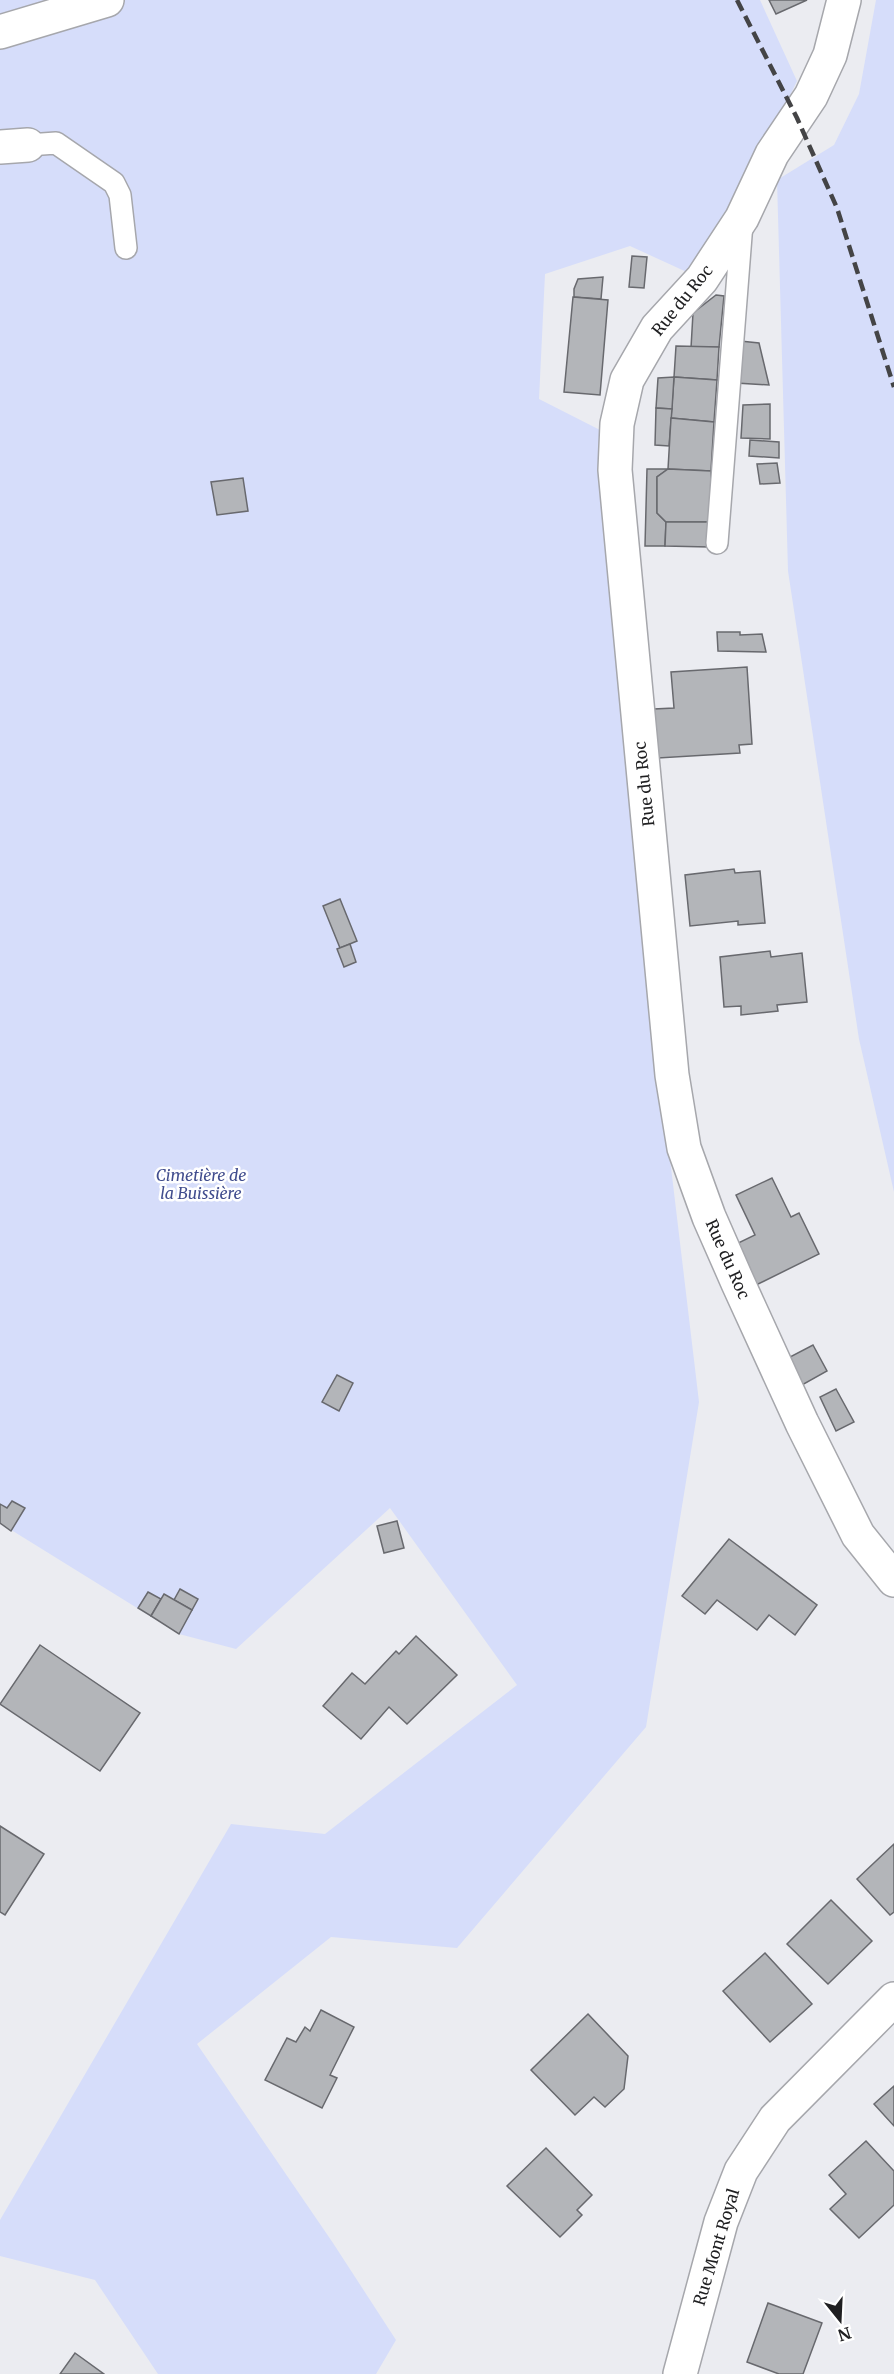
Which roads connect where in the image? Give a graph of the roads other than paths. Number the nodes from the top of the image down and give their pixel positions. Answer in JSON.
{"nodes":[{"id":1,"x":107,"y":0,"type":"edge"},
{"id":2,"x":844,"y":0,"type":"edge"},
{"id":3,"x":0,"y":32,"type":"edge"},
{"id":4,"x":14,"y":146,"type":"edge"},
{"id":5,"x":742,"y":218,"type":"junction"},
{"id":6,"x":126,"y":248,"type":"dead end"},
{"id":7,"x":717,"y":543,"type":"dead end"},
{"id":8,"x":894,"y":1580,"type":"edge"},
{"id":9,"x":894,"y":1999,"type":"edge"},
{"id":10,"x":680,"y":2374,"type":"edge"}],
"edges":[{"from":1,"to":3,"type":"street"},
{"from":2,"to":5,"type":"street","name":"Rue du Roc"},
{"from":4,"to":6,"type":"lane"},
{"from":5,"to":7,"type":"lane"},
{"from":5,"to":8,"type":"street","name":"Rue du Roc"},
{"from":9,"to":10,"type":"street","name":"Rue Mont Royal"}]}
